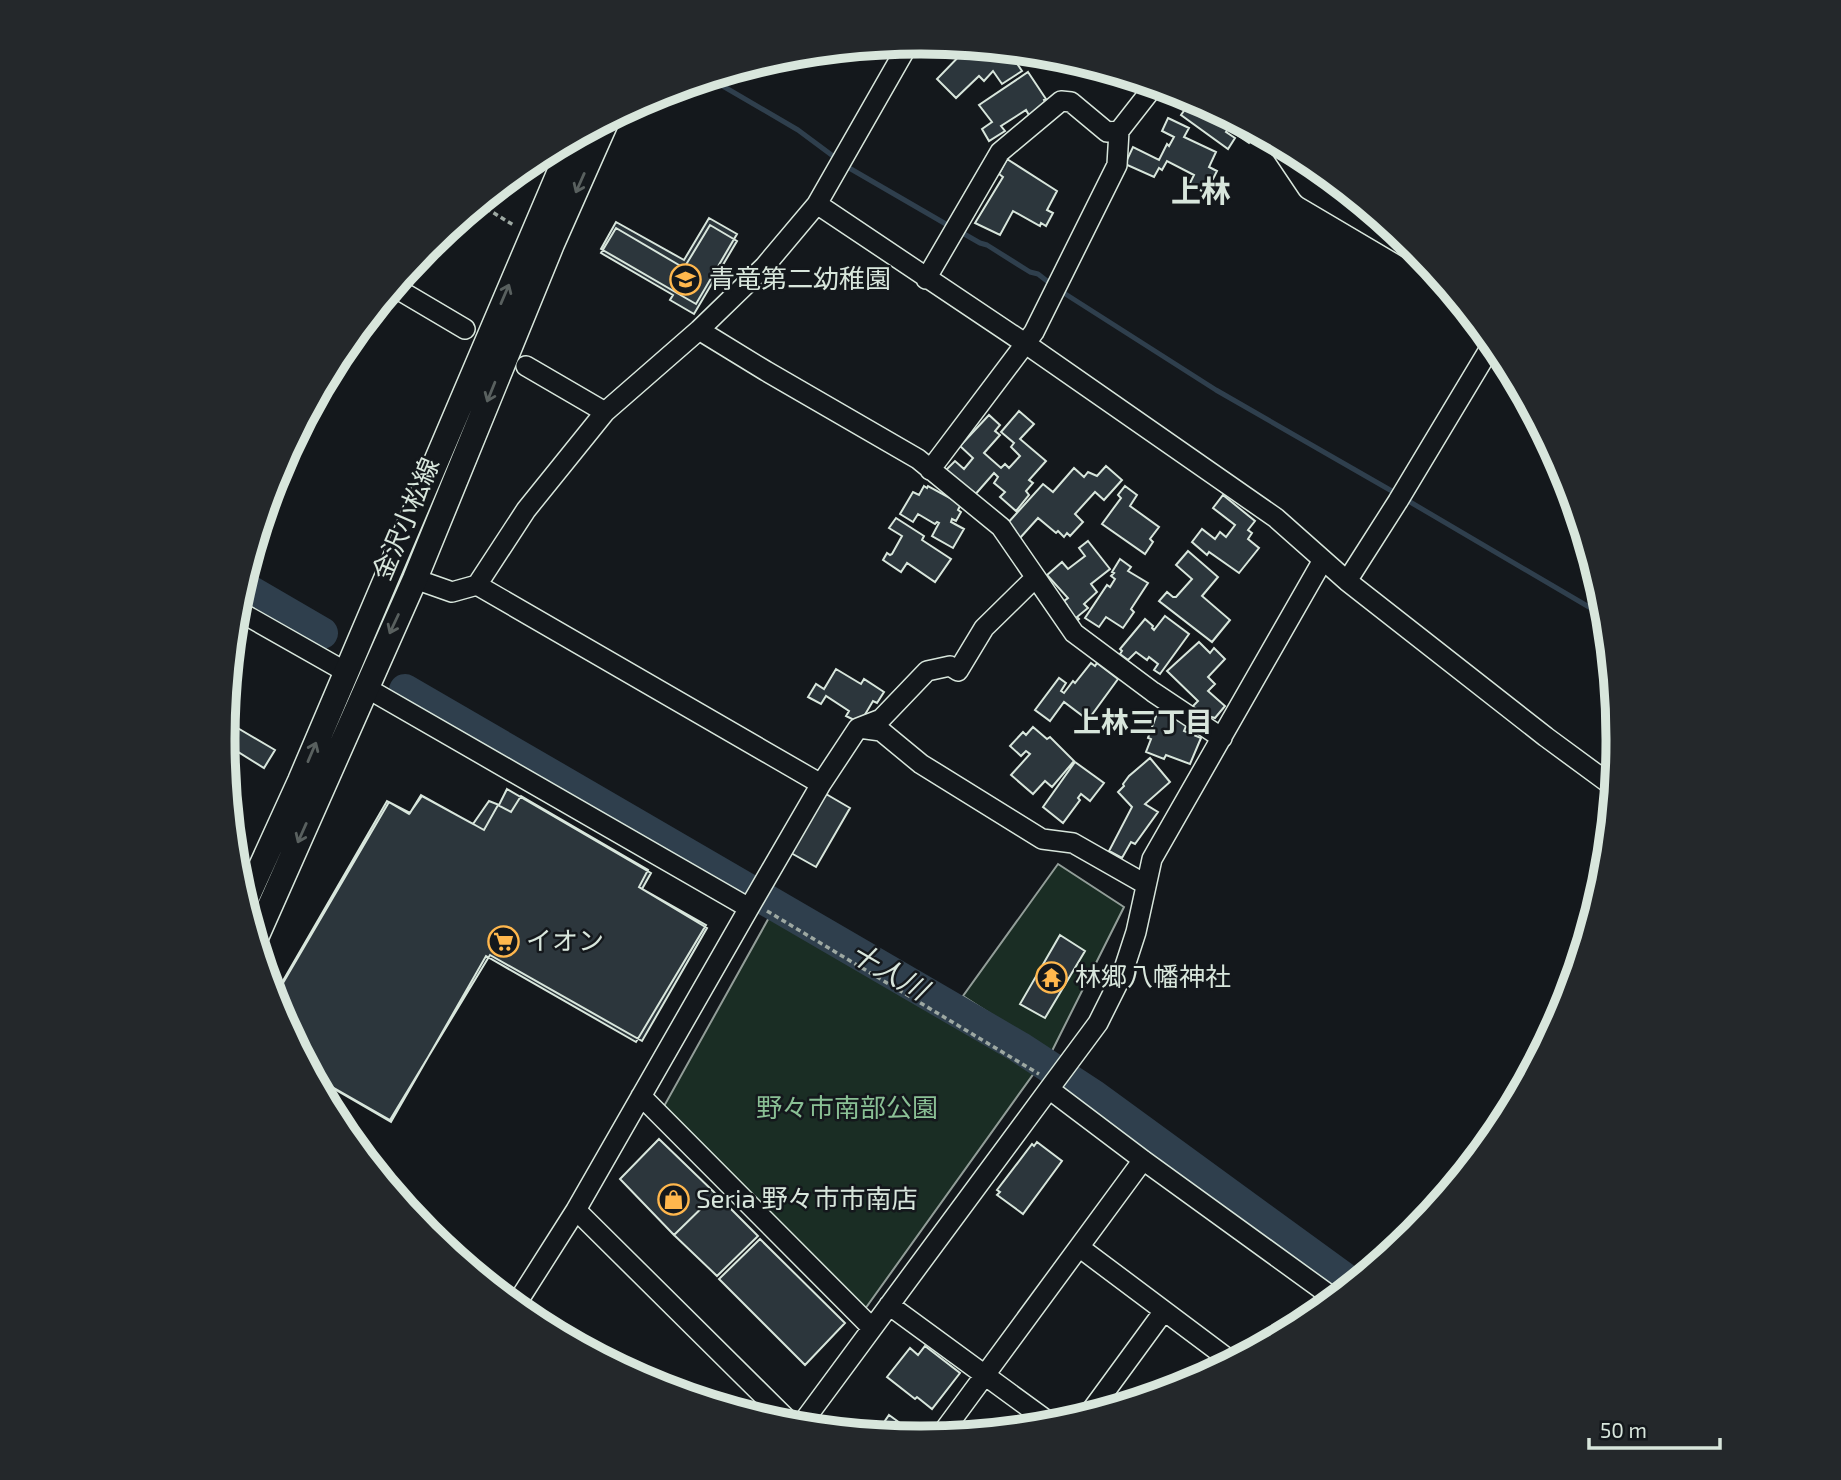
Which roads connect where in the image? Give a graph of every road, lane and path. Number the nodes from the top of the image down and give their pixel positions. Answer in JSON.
{"nodes":[{"id":1,"x":902,"y":55,"type":"edge"},
{"id":2,"x":1148,"y":94,"type":"edge"},
{"id":3,"x":1119,"y":131,"type":"junction"},
{"id":4,"x":601,"y":134,"type":"edge"},
{"id":5,"x":568,"y":152,"type":"edge"},
{"id":6,"x":1291,"y":164,"type":"edge"},
{"id":7,"x":817,"y":204,"type":"junction"},
{"id":8,"x":487,"y":209,"type":"edge"},
{"id":9,"x":520,"y":228,"type":"dead end"},
{"id":10,"x":1382,"y":233,"type":"edge"},
{"id":11,"x":926,"y":279,"type":"junction"},
{"id":12,"x":402,"y":292,"type":"edge"},
{"id":13,"x":465,"y":329,"type":"dead end"},
{"id":14,"x":699,"y":330,"type":"junction"},
{"id":15,"x":1026,"y":344,"type":"junction"},
{"id":16,"x":1487,"y":353,"type":"edge"},
{"id":17,"x":526,"y":366,"type":"dead end"},
{"id":18,"x":605,"y":412,"type":"junction"},
{"id":19,"x":930,"y":470,"type":"junction"},
{"id":20,"x":1323,"y":560,"type":"junction"},
{"id":21,"x":1035,"y":578,"type":"junction"},
{"id":22,"x":415,"y":579,"type":"junction"},
{"id":23,"x":1347,"y":581,"type":"junction"},
{"id":24,"x":477,"y":586,"type":"junction"},
{"id":25,"x":246,"y":616,"type":"edge"},
{"id":26,"x":356,"y":679,"type":"junction"},
{"id":27,"x":858,"y":728,"type":"junction"},
{"id":28,"x":1222,"y":738,"type":"junction"},
{"id":29,"x":1605,"y":780,"type":"edge"},
{"id":30,"x":821,"y":785,"type":"junction"},
{"id":31,"x":1144,"y":884,"type":"junction"},
{"id":32,"x":251,"y":889,"type":"edge"},
{"id":33,"x":755,"y":898,"type":"junction"},
{"id":34,"x":261,"y":926,"type":"edge"},
{"id":35,"x":1057,"y":1078,"type":"junction"},
{"id":36,"x":641,"y":1096,"type":"junction"},
{"id":37,"x":1143,"y":1160,"type":"junction"},
{"id":38,"x":576,"y":1210,"type":"junction"},
{"id":39,"x":1079,"y":1247,"type":"junction"},
{"id":40,"x":1326,"y":1292,"type":"edge"},
{"id":41,"x":521,"y":1297,"type":"edge"},
{"id":42,"x":889,"y":1306,"type":"junction"},
{"id":43,"x":1164,"y":1311,"type":"junction"},
{"id":44,"x":872,"y":1328,"type":"junction"},
{"id":45,"x":1223,"y":1356,"type":"edge"},
{"id":46,"x":985,"y":1374,"type":"junction"},
{"id":47,"x":1097,"y":1402,"type":"edge"},
{"id":48,"x":779,"y":1411,"type":"edge"},
{"id":49,"x":1040,"y":1415,"type":"edge"},
{"id":50,"x":807,"y":1416,"type":"edge"},
{"id":51,"x":948,"y":1425,"type":"edge"}],
"edges":[{"from":1,"to":7,"type":"street"},
{"from":2,"to":3,"type":"street"},
{"from":3,"to":11,"type":"street"},
{"from":3,"to":15,"type":"street"},
{"from":4,"to":22,"type":"main road","name":"金沢小松線","one_way":true},
{"from":26,"to":5,"type":"main road","name":"金沢小松線","one_way":true},
{"from":6,"to":10,"type":"street"},
{"from":7,"to":11,"type":"street"},
{"from":7,"to":14,"type":"street"},
{"from":8,"to":9,"type":"path"},
{"from":11,"to":15,"type":"street"},
{"from":12,"to":13,"type":"street"},
{"from":14,"to":18,"type":"street"},
{"from":14,"to":19,"type":"street"},
{"from":15,"to":19,"type":"street"},
{"from":15,"to":20,"type":"street"},
{"from":16,"to":23,"type":"street"},
{"from":17,"to":18,"type":"street"},
{"from":18,"to":24,"type":"street"},
{"from":19,"to":21,"type":"street"},
{"from":20,"to":23,"type":"street"},
{"from":20,"to":28,"type":"street"},
{"from":21,"to":27,"type":"street"},
{"from":21,"to":28,"type":"street"},
{"from":22,"to":24,"type":"street"},
{"from":22,"to":26,"type":"main road","name":"金沢小松線","one_way":true},
{"from":23,"to":29,"type":"street"},
{"from":24,"to":30,"type":"street"},
{"from":25,"to":26,"type":"street"},
{"from":32,"to":26,"type":"main road","name":"金沢小松線","one_way":true},
{"from":26,"to":33,"type":"street"},
{"from":26,"to":34,"type":"main road","name":"金沢小松線","one_way":true},
{"from":27,"to":30,"type":"street"},
{"from":27,"to":31,"type":"street"},
{"from":28,"to":31,"type":"street"},
{"from":30,"to":33,"type":"street"},
{"from":31,"to":35,"type":"street"},
{"from":33,"to":35,"type":"path"},
{"from":33,"to":36,"type":"street"},
{"from":35,"to":37,"type":"street"},
{"from":35,"to":42,"type":"street"},
{"from":36,"to":38,"type":"street"},
{"from":36,"to":44,"type":"street"},
{"from":37,"to":39,"type":"street"},
{"from":37,"to":40,"type":"street"},
{"from":38,"to":41,"type":"street"},
{"from":38,"to":48,"type":"street"},
{"from":39,"to":43,"type":"street"},
{"from":39,"to":46,"type":"street"},
{"from":42,"to":44,"type":"street"},
{"from":42,"to":46,"type":"street"},
{"from":43,"to":45,"type":"street"},
{"from":43,"to":47,"type":"street"},
{"from":44,"to":50,"type":"street"},
{"from":46,"to":49,"type":"street"},
{"from":46,"to":51,"type":"street"}]}
